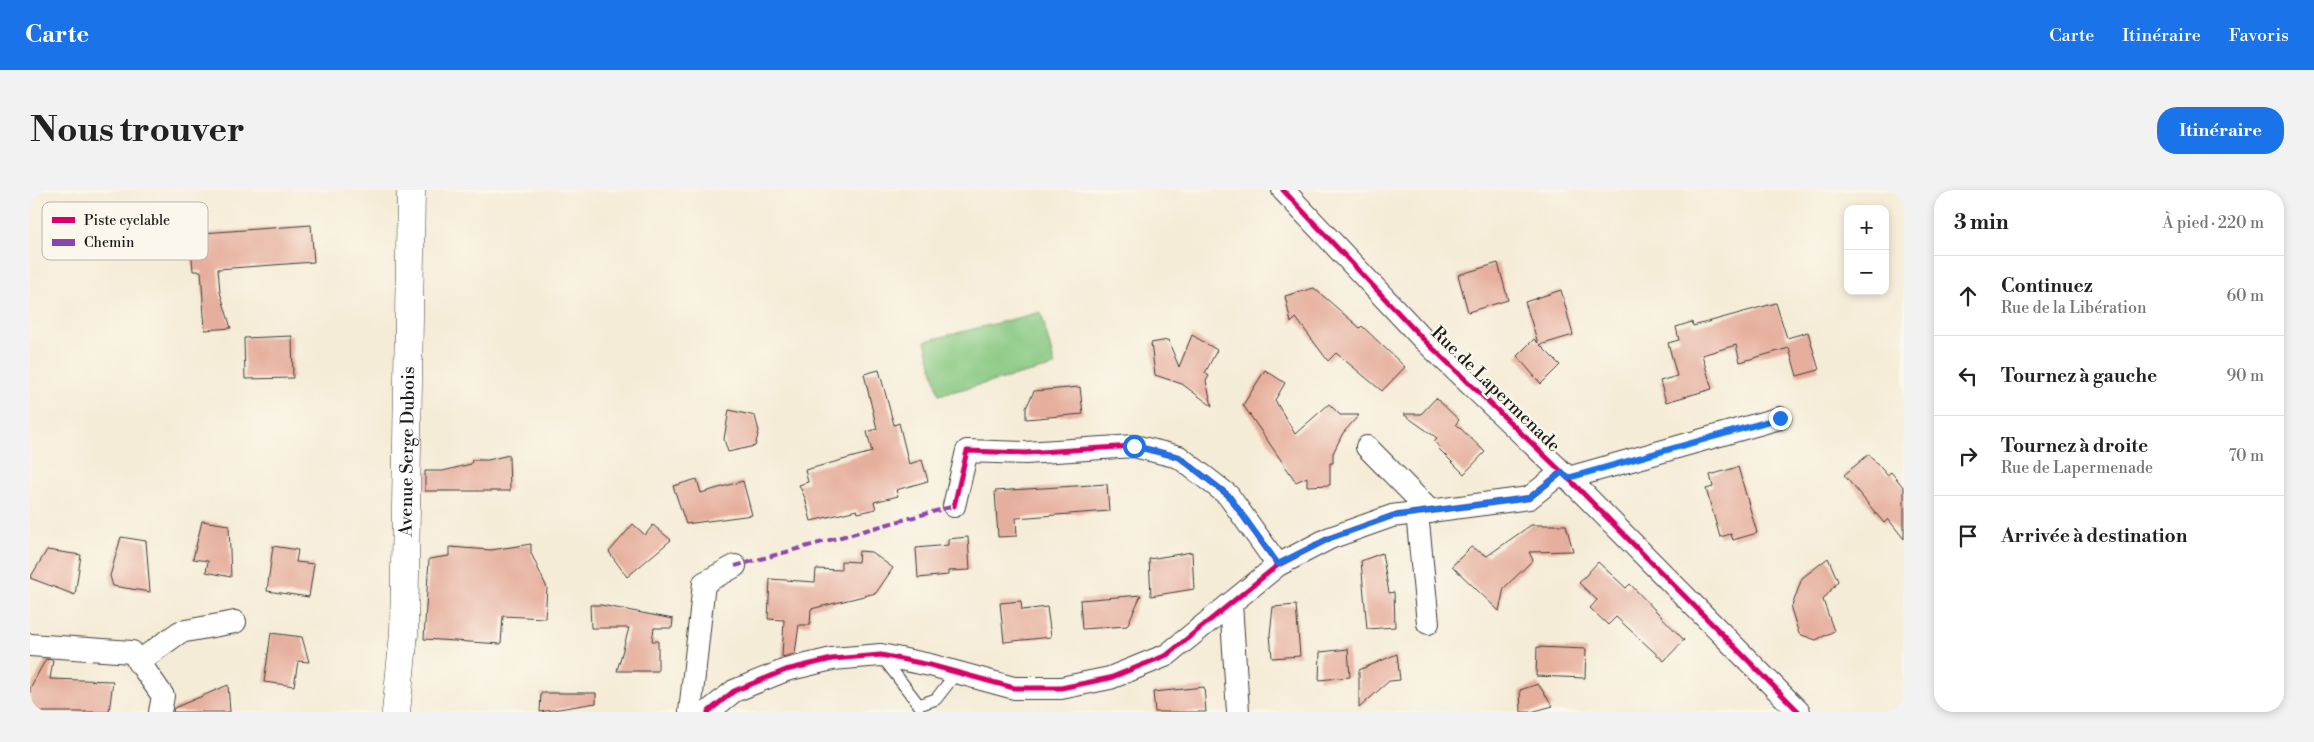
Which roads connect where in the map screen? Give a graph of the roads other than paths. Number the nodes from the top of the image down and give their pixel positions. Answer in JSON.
{"nodes":[{"id":1,"x":411,"y":190,"type":"edge"},
{"id":2,"x":1283,"y":190,"type":"edge"},
{"id":3,"x":1780,"y":418,"type":"dead end"},
{"id":4,"x":1367,"y":447,"type":"dead end"},
{"id":5,"x":1565,"y":475,"type":"junction"},
{"id":6,"x":954,"y":506,"type":"dead end"},
{"id":7,"x":1424,"y":513,"type":"junction"},
{"id":8,"x":1278,"y":564,"type":"junction"},
{"id":9,"x":735,"y":566,"type":"dead end"},
{"id":10,"x":1231,"y":603,"type":"junction"},
{"id":11,"x":235,"y":622,"type":"dead end"},
{"id":12,"x":1428,"y":623,"type":"dead end"},
{"id":13,"x":30,"y":645,"type":"edge"},
{"id":14,"x":881,"y":655,"type":"junction"},
{"id":15,"x":138,"y":662,"type":"junction"},
{"id":16,"x":957,"y":672,"type":"junction"},
{"id":17,"x":160,"y":712,"type":"edge"},
{"id":18,"x":396,"y":712,"type":"edge"},
{"id":19,"x":690,"y":712,"type":"edge"},
{"id":20,"x":708,"y":712,"type":"edge"},
{"id":21,"x":1238,"y":712,"type":"edge"},
{"id":22,"x":1799,"y":712,"type":"edge"}],
"edges":[{"from":1,"to":18,"type":"street","name":"Avenue Serge Dubois"},
{"from":2,"to":5,"type":"street","name":"Rue de Lapermenade"},
{"from":3,"to":5,"type":"street"},
{"from":4,"to":7,"type":"street"},
{"from":5,"to":7,"type":"street"},
{"from":5,"to":22,"type":"street","name":"Rue de Lapermenade"},
{"from":6,"to":8,"type":"street"},
{"from":7,"to":8,"type":"street"},
{"from":7,"to":12,"type":"street"},
{"from":8,"to":10,"type":"street"},
{"from":9,"to":19,"type":"street"},
{"from":10,"to":16,"type":"street"},
{"from":10,"to":21,"type":"street"},
{"from":11,"to":15,"type":"street"},
{"from":13,"to":15,"type":"street"},
{"from":14,"to":16,"type":"street"},
{"from":14,"to":16,"type":"lane"},
{"from":14,"to":20,"type":"street"},
{"from":15,"to":17,"type":"street"}]}
